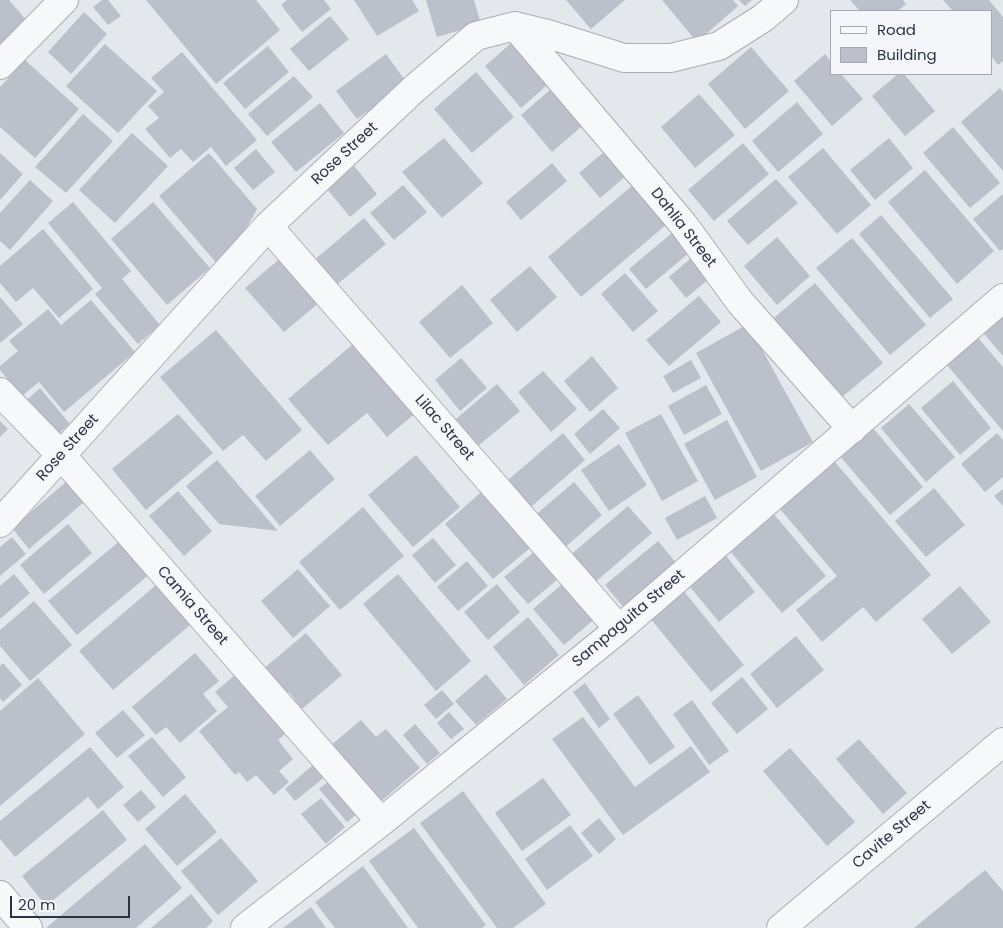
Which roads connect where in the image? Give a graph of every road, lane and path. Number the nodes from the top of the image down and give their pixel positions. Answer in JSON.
{"nodes":[{"id":1,"x":64,"y":0,"type":"edge"},
{"id":2,"x":784,"y":0,"type":"edge"},
{"id":3,"x":515,"y":26,"type":"junction"},
{"id":4,"x":0,"y":65,"type":"edge"},
{"id":5,"x":268,"y":226,"type":"junction"},
{"id":6,"x":1003,"y":298,"type":"edge"},
{"id":7,"x":0,"y":392,"type":"edge"},
{"id":8,"x":852,"y":429,"type":"junction"},
{"id":9,"x":61,"y":455,"type":"junction"},
{"id":10,"x":0,"y":523,"type":"edge"},
{"id":11,"x":619,"y":630,"type":"junction"},
{"id":12,"x":1003,"y":742,"type":"edge"},
{"id":13,"x":382,"y":822,"type":"junction"},
{"id":14,"x":245,"y":928,"type":"edge"},
{"id":15,"x":781,"y":928,"type":"edge"}],
"edges":[{"from":1,"to":4,"type":"street"},
{"from":2,"to":3,"type":"street","name":"Rose Street"},
{"from":3,"to":5,"type":"street","name":"Rose Street"},
{"from":3,"to":8,"type":"street","name":"Dahlia Street"},
{"from":5,"to":9,"type":"street","name":"Rose Street"},
{"from":5,"to":11,"type":"street","name":"Lilac Street"},
{"from":6,"to":8,"type":"street","name":"Sampaguita Street"},
{"from":7,"to":9,"type":"street","name":"Camia Street"},
{"from":8,"to":11,"type":"street","name":"Sampaguita Street"},
{"from":9,"to":10,"type":"street","name":"Rose Street"},
{"from":9,"to":13,"type":"street","name":"Camia Street"},
{"from":11,"to":13,"type":"street","name":"Sampaguita Street"},
{"from":12,"to":15,"type":"street","name":"Cavite Street"},
{"from":13,"to":14,"type":"street","name":"Sampaguita Street"}]}
